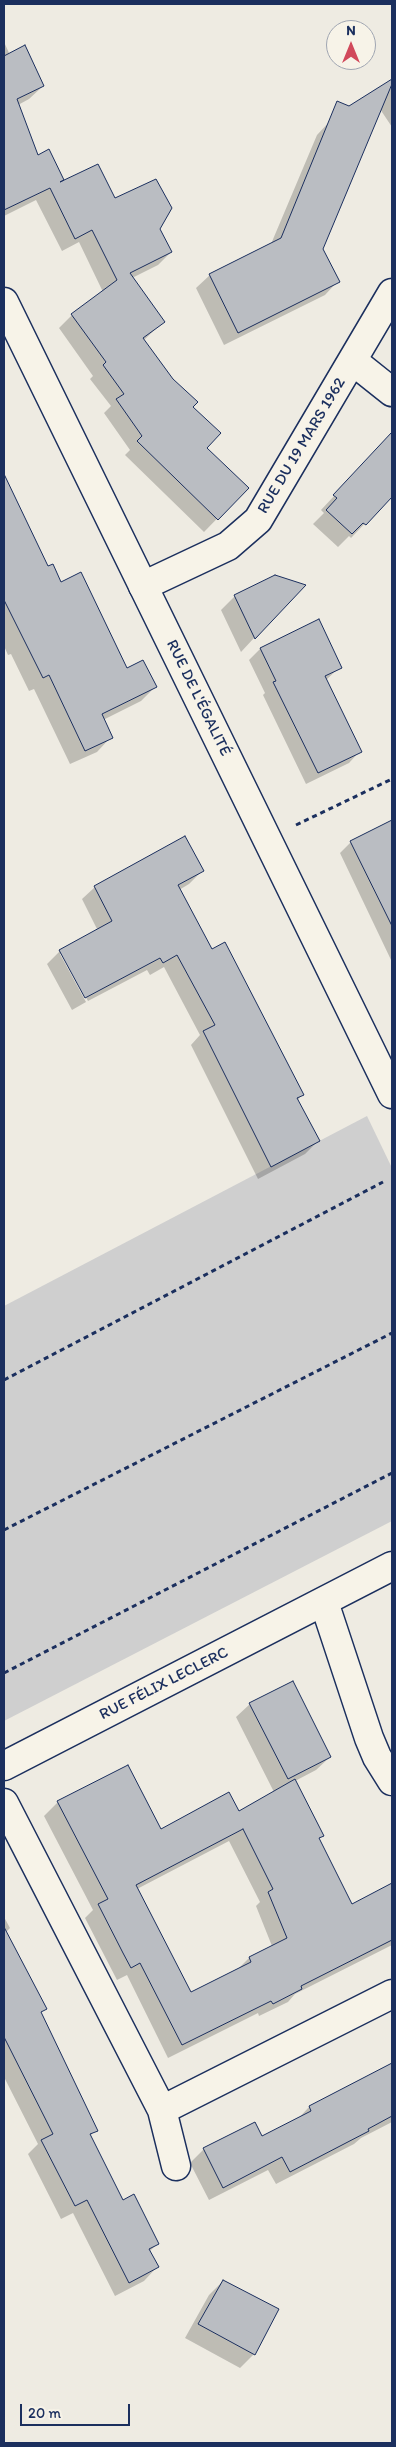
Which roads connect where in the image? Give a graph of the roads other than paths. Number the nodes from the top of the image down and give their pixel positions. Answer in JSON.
{"nodes":[{"id":1,"x":392,"y":293,"type":"edge"},
{"id":2,"x":4,"y":302,"type":"edge"},
{"id":3,"x":353,"y":361,"type":"junction"},
{"id":4,"x":392,"y":392,"type":"edge"},
{"id":5,"x":143,"y":586,"type":"junction"},
{"id":6,"x":392,"y":1094,"type":"edge"},
{"id":7,"x":392,"y":1566,"type":"edge"},
{"id":8,"x":324,"y":1602,"type":"junction"},
{"id":9,"x":4,"y":1766,"type":"edge"},
{"id":10,"x":392,"y":1781,"type":"edge"},
{"id":11,"x":4,"y":1803,"type":"edge"},
{"id":12,"x":392,"y":1994,"type":"edge"},
{"id":13,"x":162,"y":2110,"type":"junction"},
{"id":14,"x":176,"y":2166,"type":"dead end"}],
"edges":[{"from":1,"to":3,"type":"street","name":"RUE DU 19 MARS 1962"},
{"from":2,"to":5,"type":"street","name":"RUE DE L'ÉGALITÉ"},
{"from":3,"to":4,"type":"street","name":"RUE DU 19 MARS 1962"},
{"from":3,"to":5,"type":"street","name":"RUE DU 19 MARS 1962"},
{"from":5,"to":6,"type":"street","name":"RUE DE L'ÉGALITÉ"},
{"from":7,"to":8,"type":"street","name":"RUE FÉLIX LECLERC"},
{"from":8,"to":9,"type":"street","name":"RUE FÉLIX LECLERC"},
{"from":8,"to":10,"type":"street"},
{"from":11,"to":13,"type":"street"},
{"from":12,"to":13,"type":"street"},
{"from":13,"to":14,"type":"street"}]}
